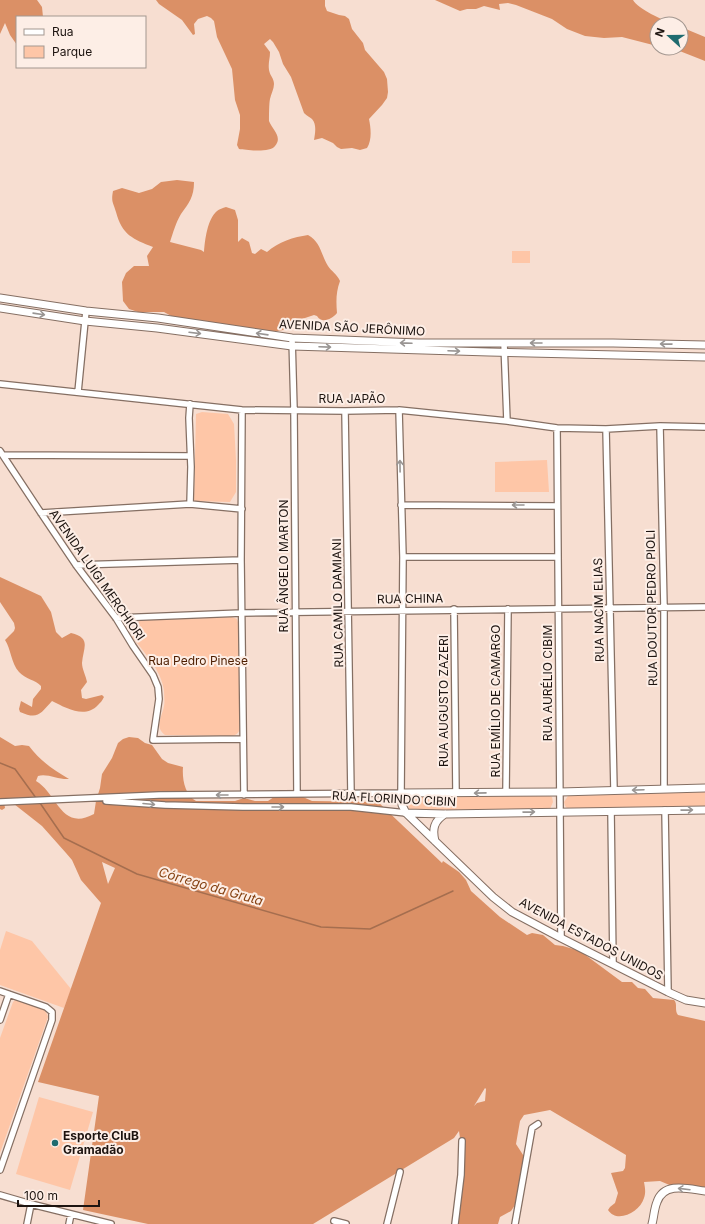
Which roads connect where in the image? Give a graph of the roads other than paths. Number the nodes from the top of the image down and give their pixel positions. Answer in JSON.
{"nodes":[{"id":1,"x":0,"y":298,"type":"edge"},
{"id":2,"x":0,"y":308,"type":"edge"},
{"id":3,"x":86,"y":311,"type":"junction"},
{"id":4,"x":171,"y":320,"type":"junction"},
{"id":5,"x":85,"y":321,"type":"junction"},
{"id":6,"x":171,"y":330,"type":"junction"},
{"id":7,"x":292,"y":338,"type":"junction"},
{"id":8,"x":504,"y":343,"type":"junction"},
{"id":9,"x":705,"y":345,"type":"edge"},
{"id":10,"x":292,"y":346,"type":"junction"},
{"id":11,"x":504,"y":353,"type":"junction"},
{"id":12,"x":705,"y":357,"type":"edge"},
{"id":13,"x":0,"y":384,"type":"edge"},
{"id":14,"x":78,"y":392,"type":"junction"},
{"id":15,"x":190,"y":404,"type":"junction"},
{"id":16,"x":242,"y":410,"type":"junction"},
{"id":17,"x":294,"y":410,"type":"junction"},
{"id":18,"x":399,"y":410,"type":"junction"},
{"id":19,"x":345,"y":411,"type":"junction"},
{"id":20,"x":507,"y":421,"type":"junction"},
{"id":21,"x":660,"y":426,"type":"junction"},
{"id":22,"x":705,"y":427,"type":"edge"},
{"id":23,"x":557,"y":428,"type":"junction"},
{"id":24,"x":606,"y":429,"type":"junction"},
{"id":25,"x":2,"y":453,"type":"edge"},
{"id":26,"x":190,"y":456,"type":"junction"},
{"id":27,"x":190,"y":504,"type":"junction"},
{"id":28,"x":401,"y":505,"type":"junction"},
{"id":29,"x":557,"y":506,"type":"junction"},
{"id":30,"x":242,"y":509,"type":"junction"},
{"id":31,"x":41,"y":513,"type":"junction"},
{"id":32,"x":402,"y":557,"type":"junction"},
{"id":33,"x":558,"y":557,"type":"junction"},
{"id":34,"x":241,"y":560,"type":"junction"},
{"id":35,"x":76,"y":565,"type":"junction"},
{"id":36,"x":664,"y":607,"type":"junction"},
{"id":37,"x":705,"y":607,"type":"edge"},
{"id":38,"x":559,"y":608,"type":"junction"},
{"id":39,"x":610,"y":608,"type":"junction"},
{"id":40,"x":454,"y":609,"type":"junction"},
{"id":41,"x":402,"y":610,"type":"junction"},
{"id":42,"x":508,"y":610,"type":"junction"},
{"id":43,"x":349,"y":611,"type":"junction"},
{"id":44,"x":295,"y":612,"type":"junction"},
{"id":45,"x":242,"y":613,"type":"junction"},
{"id":46,"x":116,"y":618,"type":"junction"},
{"id":47,"x":244,"y":739,"type":"junction"},
{"id":48,"x":705,"y":788,"type":"edge"},
{"id":49,"x":664,"y":789,"type":"junction"},
{"id":50,"x":614,"y":790,"type":"junction"},
{"id":51,"x":506,"y":792,"type":"junction"},
{"id":52,"x":560,"y":792,"type":"junction"},
{"id":53,"x":401,"y":793,"type":"junction"},
{"id":54,"x":456,"y":793,"type":"junction"},
{"id":55,"x":297,"y":794,"type":"junction"},
{"id":56,"x":351,"y":794,"type":"junction"},
{"id":57,"x":244,"y":795,"type":"junction"},
{"id":58,"x":82,"y":798,"type":"junction"},
{"id":59,"x":0,"y":802,"type":"edge"},
{"id":60,"x":665,"y":810,"type":"junction"},
{"id":61,"x":705,"y":810,"type":"edge"},
{"id":62,"x":611,"y":811,"type":"junction"},
{"id":63,"x":406,"y":812,"type":"junction"},
{"id":64,"x":560,"y":812,"type":"junction"},
{"id":65,"x":445,"y":814,"type":"junction"},
{"id":66,"x":436,"y":841,"type":"junction"},
{"id":67,"x":561,"y":938,"type":"junction"},
{"id":68,"x":613,"y":964,"type":"junction"},
{"id":69,"x":0,"y":991,"type":"edge"},
{"id":70,"x":668,"y":992,"type":"junction"},
{"id":71,"x":9,"y":994,"type":"junction"},
{"id":72,"x":705,"y":1003,"type":"edge"},
{"id":73,"x":0,"y":1020,"type":"edge"},
{"id":74,"x":538,"y":1124,"type":"dead end"},
{"id":75,"x":462,"y":1141,"type":"dead end"},
{"id":76,"x":0,"y":1170,"type":"edge"},
{"id":77,"x":400,"y":1172,"type":"dead end"},
{"id":78,"x":705,"y":1192,"type":"edge"},
{"id":79,"x":0,"y":1195,"type":"edge"},
{"id":80,"x":31,"y":1204,"type":"junction"},
{"id":81,"x":71,"y":1214,"type":"junction"},
{"id":82,"x":334,"y":1221,"type":"dead end"},
{"id":83,"x":27,"y":1224,"type":"edge"},
{"id":84,"x":69,"y":1224,"type":"edge"},
{"id":85,"x":110,"y":1224,"type":"edge"},
{"id":86,"x":346,"y":1224,"type":"edge"},
{"id":87,"x":387,"y":1224,"type":"edge"},
{"id":88,"x":455,"y":1224,"type":"edge"},
{"id":89,"x":515,"y":1224,"type":"edge"},
{"id":90,"x":652,"y":1224,"type":"edge"}],
"edges":[{"from":1,"to":3,"type":"street","name":"AVENIDA SÃO JERÔNIMO"},
{"from":2,"to":5,"type":"street","name":"AVENIDA SÃO JERÔNIMO","one_way":true},
{"from":3,"to":4,"type":"street","name":"AVENIDA SÃO JERÔNIMO"},
{"from":3,"to":5,"type":"street"},
{"from":4,"to":6,"type":"street"},
{"from":7,"to":4,"type":"street","name":"AVENIDA SÃO JERÔNIMO","one_way":true},
{"from":5,"to":6,"type":"street","name":"AVENIDA SÃO JERÔNIMO"},
{"from":5,"to":14,"type":"street"},
{"from":6,"to":10,"type":"street","name":"AVENIDA SÃO JERÔNIMO","one_way":true},
{"from":8,"to":7,"type":"street","name":"AVENIDA SÃO JERÔNIMO","one_way":true},
{"from":7,"to":10,"type":"street","name":"RUA ÂNGELO MARTON"},
{"from":9,"to":8,"type":"street","name":"AVENIDA SÃO JERÔNIMO","one_way":true},
{"from":8,"to":11,"type":"street"},
{"from":10,"to":11,"type":"street","name":"AVENIDA SÃO JERÔNIMO","one_way":true},
{"from":10,"to":17,"type":"street","name":"RUA ÂNGELO MARTON"},
{"from":11,"to":12,"type":"street","name":"AVENIDA SÃO JERÔNIMO"},
{"from":11,"to":20,"type":"street"},
{"from":13,"to":14,"type":"street","name":"RUA JAPÃO"},
{"from":14,"to":15,"type":"street","name":"RUA JAPÃO"},
{"from":15,"to":16,"type":"street","name":"RUA JAPÃO"},
{"from":15,"to":26,"type":"street"},
{"from":16,"to":17,"type":"street","name":"RUA JAPÃO"},
{"from":16,"to":30,"type":"street"},
{"from":17,"to":19,"type":"street","name":"RUA JAPÃO"},
{"from":17,"to":44,"type":"street","name":"RUA ÂNGELO MARTON"},
{"from":18,"to":19,"type":"street","name":"RUA JAPÃO"},
{"from":18,"to":20,"type":"street","name":"RUA JAPÃO"},
{"from":28,"to":18,"type":"street","one_way":true},
{"from":19,"to":43,"type":"street","name":"RUA CAMILO DAMIANI"},
{"from":20,"to":23,"type":"street","name":"RUA JAPÃO"},
{"from":21,"to":22,"type":"street","name":"RUA JAPÃO"},
{"from":21,"to":24,"type":"street","name":"RUA JAPÃO"},
{"from":21,"to":36,"type":"street","name":"RUA DOUTOR PEDRO PIOLI"},
{"from":23,"to":24,"type":"street","name":"RUA JAPÃO"},
{"from":23,"to":29,"type":"street","name":"RUA AURÉLIO CIBIM"},
{"from":24,"to":39,"type":"street","name":"RUA NACIM ELIAS"},
{"from":25,"to":26,"type":"street"},
{"from":25,"to":31,"type":"street","name":"AVENIDA LUIGI MERCHIORI"},
{"from":26,"to":27,"type":"street"},
{"from":27,"to":30,"type":"street"},
{"from":27,"to":31,"type":"street"},
{"from":29,"to":28,"type":"street","one_way":true},
{"from":28,"to":32,"type":"street"},
{"from":29,"to":33,"type":"street","name":"RUA AURÉLIO CIBIM"},
{"from":30,"to":34,"type":"street"},
{"from":31,"to":35,"type":"street","name":"AVENIDA LUIGI MERCHIORI"},
{"from":32,"to":33,"type":"street"},
{"from":32,"to":41,"type":"street"},
{"from":33,"to":38,"type":"street","name":"RUA AURÉLIO CIBIM"},
{"from":34,"to":35,"type":"street"},
{"from":34,"to":45,"type":"street"},
{"from":35,"to":46,"type":"street","name":"AVENIDA LUIGI MERCHIORI"},
{"from":36,"to":37,"type":"street","name":"RUA CHINA"},
{"from":36,"to":39,"type":"street","name":"RUA CHINA"},
{"from":36,"to":49,"type":"street","name":"RUA DOUTOR PEDRO PIOLI"},
{"from":38,"to":39,"type":"street","name":"RUA CHINA"},
{"from":38,"to":42,"type":"street","name":"RUA CHINA"},
{"from":38,"to":52,"type":"street","name":"RUA AURÉLIO CIBIM"},
{"from":39,"to":50,"type":"street","name":"RUA NACIM ELIAS"},
{"from":40,"to":41,"type":"street","name":"RUA CHINA"},
{"from":40,"to":42,"type":"street","name":"RUA CHINA"},
{"from":40,"to":54,"type":"street","name":"RUA AUGUSTO ZAZERI"},
{"from":41,"to":43,"type":"street","name":"RUA CHINA"},
{"from":41,"to":53,"type":"street"},
{"from":42,"to":51,"type":"street","name":"RUA EMÍLIO DE CAMARGO"},
{"from":43,"to":44,"type":"street","name":"RUA CHINA"},
{"from":43,"to":56,"type":"street","name":"RUA CAMILO DAMIANI"},
{"from":44,"to":45,"type":"street","name":"RUA CHINA"},
{"from":44,"to":55,"type":"street","name":"RUA ÂNGELO MARTON"},
{"from":45,"to":46,"type":"street","name":"RUA CHINA"},
{"from":45,"to":47,"type":"street"},
{"from":46,"to":47,"type":"street","name":"AVENIDA LUIGI MERCHIORI"},
{"from":47,"to":57,"type":"street"},
{"from":48,"to":49,"type":"street","name":"RUA FLORINDO CIBIN"},
{"from":49,"to":50,"type":"street","name":"RUA FLORINDO CIBIN","one_way":true},
{"from":50,"to":52,"type":"street","name":"RUA FLORINDO CIBIN"},
{"from":51,"to":52,"type":"street","name":"RUA FLORINDO CIBIN"},
{"from":51,"to":54,"type":"street","name":"RUA FLORINDO CIBIN","one_way":true},
{"from":52,"to":64,"type":"street","name":"RUA AURÉLIO CIBIM"},
{"from":53,"to":54,"type":"street","name":"RUA FLORINDO CIBIN"},
{"from":53,"to":56,"type":"street","name":"RUA FLORINDO CIBIN"},
{"from":53,"to":63,"type":"street"},
{"from":55,"to":56,"type":"street","name":"RUA FLORINDO CIBIN"},
{"from":55,"to":57,"type":"street","name":"RUA FLORINDO CIBIN"},
{"from":57,"to":58,"type":"street","name":"RUA FLORINDO CIBIN","one_way":true},
{"from":58,"to":59,"type":"street","name":"RUA FLORINDO CIBIN"},
{"from":58,"to":63,"type":"street","name":"RUA FLORINDO CIBIN","one_way":true},
{"from":60,"to":61,"type":"street","name":"RUA FLORINDO CIBIN","one_way":true},
{"from":60,"to":62,"type":"street","name":"RUA FLORINDO CIBIN"},
{"from":60,"to":70,"type":"street"},
{"from":62,"to":64,"type":"street","name":"RUA FLORINDO CIBIN"},
{"from":62,"to":68,"type":"street"},
{"from":63,"to":65,"type":"street","name":"RUA FLORINDO CIBIN"},
{"from":63,"to":66,"type":"street","name":"AVENIDA ESTADOS UNIDOS"},
{"from":65,"to":64,"type":"street","name":"RUA FLORINDO CIBIN","one_way":true},
{"from":64,"to":67,"type":"street","name":"RUA AURÉLIO CIBIM"},
{"from":65,"to":66,"type":"street"},
{"from":66,"to":67,"type":"street","name":"AVENIDA ESTADOS UNIDOS"},
{"from":67,"to":68,"type":"street","name":"AVENIDA ESTADOS UNIDOS"},
{"from":68,"to":70,"type":"street","name":"AVENIDA ESTADOS UNIDOS"},
{"from":69,"to":71,"type":"street"},
{"from":70,"to":72,"type":"street","name":"AVENIDA ESTADOS UNIDOS"},
{"from":71,"to":73,"type":"street"},
{"from":71,"to":76,"type":"street"},
{"from":74,"to":89,"type":"street"},
{"from":75,"to":88,"type":"street"},
{"from":77,"to":87,"type":"street"},
{"from":78,"to":90,"type":"street","one_way":true},
{"from":79,"to":80,"type":"street"},
{"from":80,"to":81,"type":"street"},
{"from":80,"to":83,"type":"street"},
{"from":81,"to":84,"type":"street"},
{"from":81,"to":85,"type":"street"},
{"from":82,"to":86,"type":"street"}]}
